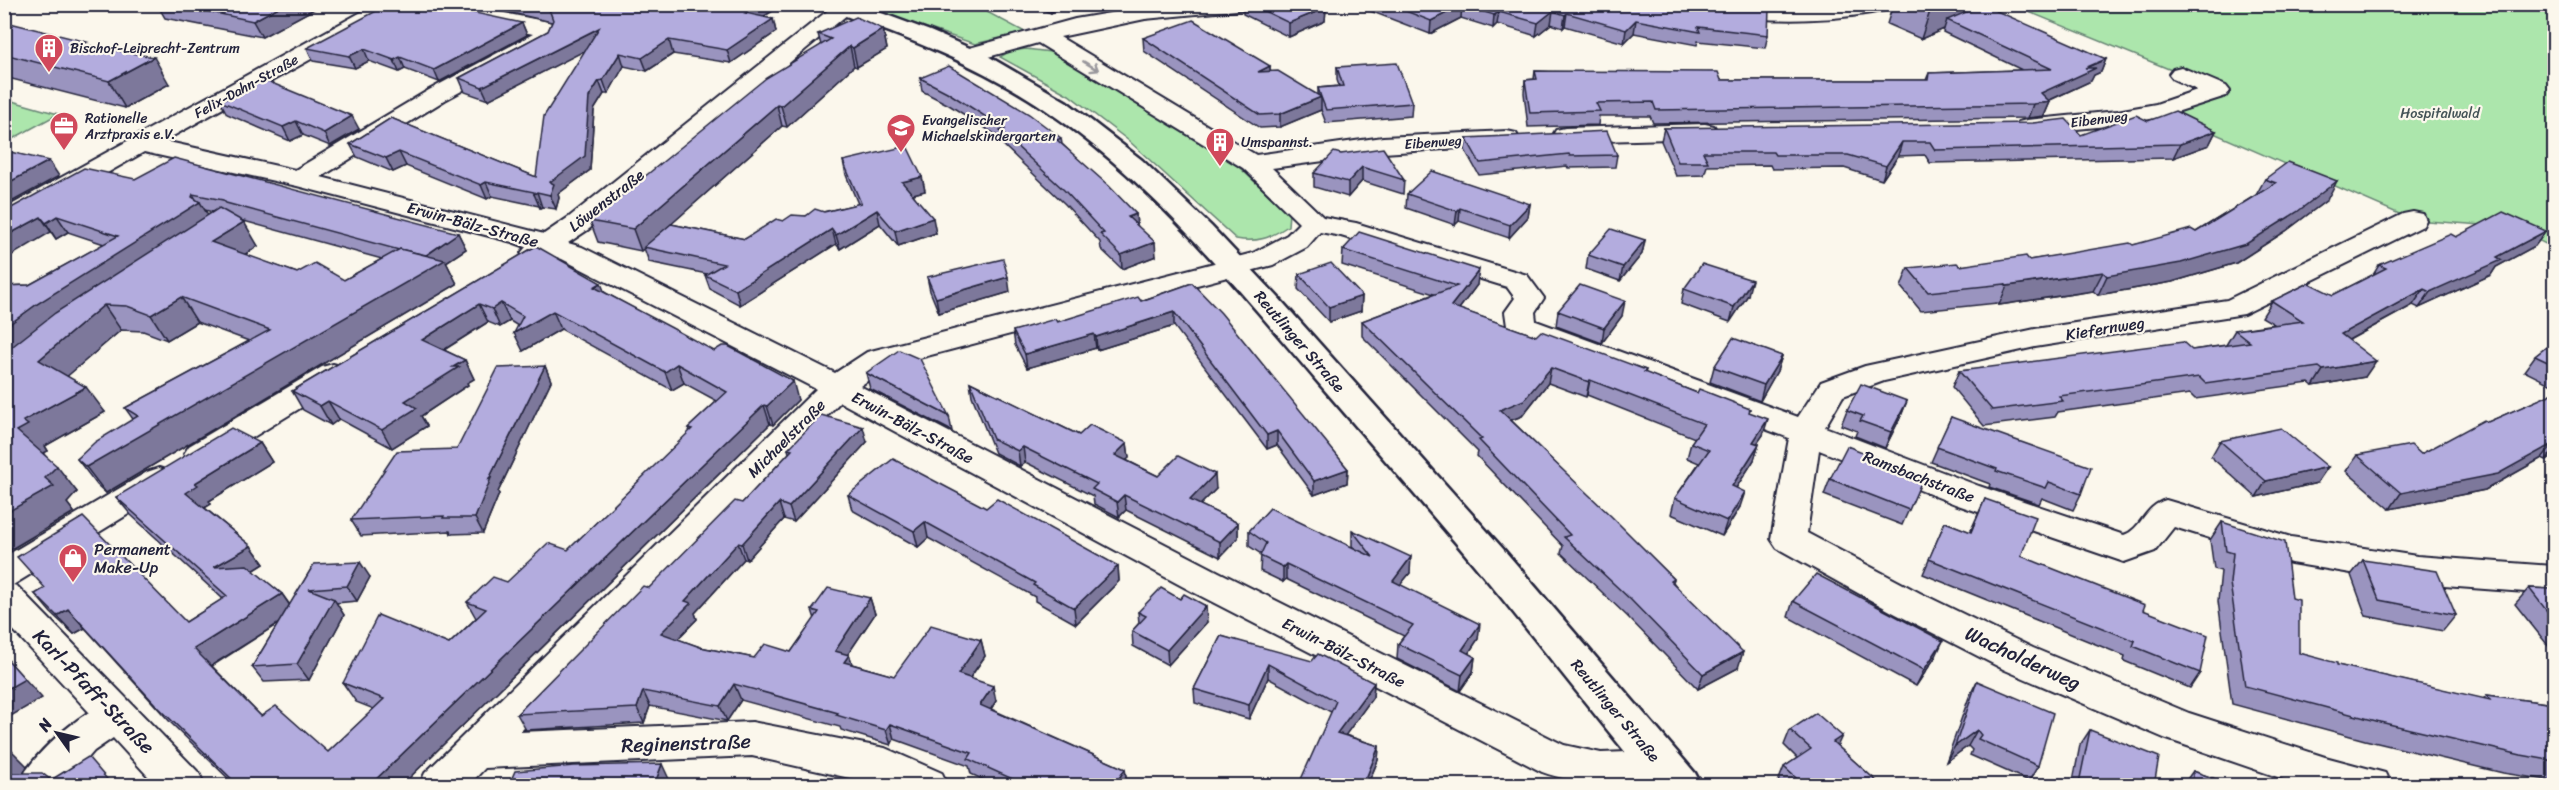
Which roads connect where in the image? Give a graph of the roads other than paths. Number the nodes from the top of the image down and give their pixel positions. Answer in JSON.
{"nodes":[{"id":1,"x":393,"y":4,"type":"edge"},
{"id":2,"x":424,"y":4,"type":"edge"},
{"id":3,"x":1237,"y":4,"type":"edge"},
{"id":4,"x":1882,"y":4,"type":"edge"},
{"id":5,"x":843,"y":6,"type":"edge"},
{"id":6,"x":1711,"y":10,"type":"edge"},
{"id":7,"x":1041,"y":35,"type":"junction"},
{"id":8,"x":970,"y":55,"type":"junction"},
{"id":9,"x":2181,"y":74,"type":"dead end"},
{"id":10,"x":2004,"y":127,"type":"edge"},
{"id":11,"x":1726,"y":130,"type":"edge"},
{"id":12,"x":141,"y":144,"type":"junction"},
{"id":13,"x":1252,"y":163,"type":"junction"},
{"id":14,"x":300,"y":179,"type":"junction"},
{"id":15,"x":4,"y":220,"type":"edge"},
{"id":16,"x":2413,"y":220,"type":"dead end"},
{"id":17,"x":1314,"y":224,"type":"junction"},
{"id":18,"x":549,"y":244,"type":"junction"},
{"id":19,"x":513,"y":266,"type":"edge"},
{"id":20,"x":1235,"y":267,"type":"junction"},
{"id":21,"x":358,"y":359,"type":"edge"},
{"id":22,"x":837,"y":387,"type":"junction"},
{"id":23,"x":1806,"y":431,"type":"junction"},
{"id":24,"x":4,"y":574,"type":"edge"},
{"id":25,"x":2554,"y":580,"type":"edge"},
{"id":26,"x":4,"y":596,"type":"edge"},
{"id":27,"x":116,"y":715,"type":"junction"},
{"id":28,"x":474,"y":751,"type":"junction"},
{"id":29,"x":1655,"y":757,"type":"junction"},
{"id":30,"x":38,"y":786,"type":"edge"},
{"id":31,"x":184,"y":786,"type":"edge"},
{"id":32,"x":440,"y":786,"type":"edge"},
{"id":33,"x":927,"y":786,"type":"edge"},
{"id":34,"x":1680,"y":786,"type":"edge"},
{"id":35,"x":2370,"y":786,"type":"edge"}],
"edges":[{"from":1,"to":12,"type":"street","name":"Felix-Dahn-Straße"},
{"from":2,"to":14,"type":"street"},
{"from":3,"to":7,"type":"street"},
{"from":4,"to":6,"type":"street"},
{"from":5,"to":8,"type":"street","name":"Reutlinger Straße"},
{"from":5,"to":18,"type":"street","name":"Löwenstraße"},
{"from":7,"to":8,"type":"street"},
{"from":7,"to":13,"type":"street","one_way":true},
{"from":8,"to":20,"type":"street","name":"Reutlinger Straße"},
{"from":9,"to":10,"type":"street","name":"Eibenweg"},
{"from":11,"to":13,"type":"street","name":"Eibenweg"},
{"from":12,"to":14,"type":"street","name":"Erwin-Bälz-Straße"},
{"from":12,"to":15,"type":"street","name":"Felix-Dahn-Straße"},
{"from":13,"to":17,"type":"street"},
{"from":14,"to":18,"type":"street","name":"Erwin-Bälz-Straße"},
{"from":16,"to":23,"type":"street","name":"Kiefernweg"},
{"from":17,"to":20,"type":"street"},
{"from":17,"to":23,"type":"street","name":"Ramsbachstraße"},
{"from":18,"to":19,"type":"street","name":"Löwenstraße"},
{"from":18,"to":22,"type":"street","name":"Erwin-Bälz-Straße"},
{"from":20,"to":22,"type":"street","name":"Michaelstraße"},
{"from":20,"to":29,"type":"street","name":"Reutlinger Straße"},
{"from":21,"to":24,"type":"street"},
{"from":22,"to":28,"type":"street","name":"Michaelstraße"},
{"from":22,"to":29,"type":"street","name":"Erwin-Bälz-Straße"},
{"from":23,"to":25,"type":"street","name":"Ramsbachstraße"},
{"from":23,"to":35,"type":"street","name":"Wacholderweg"},
{"from":26,"to":27,"type":"street","name":"Karl-Pfaff-Straße"},
{"from":27,"to":30,"type":"street"},
{"from":27,"to":31,"type":"street","name":"Karl-Pfaff-Straße"},
{"from":28,"to":32,"type":"street","name":"Michaelstraße"},
{"from":28,"to":33,"type":"street","name":"Reginenstraße"},
{"from":29,"to":34,"type":"street","name":"Reutlinger Straße"}]}
